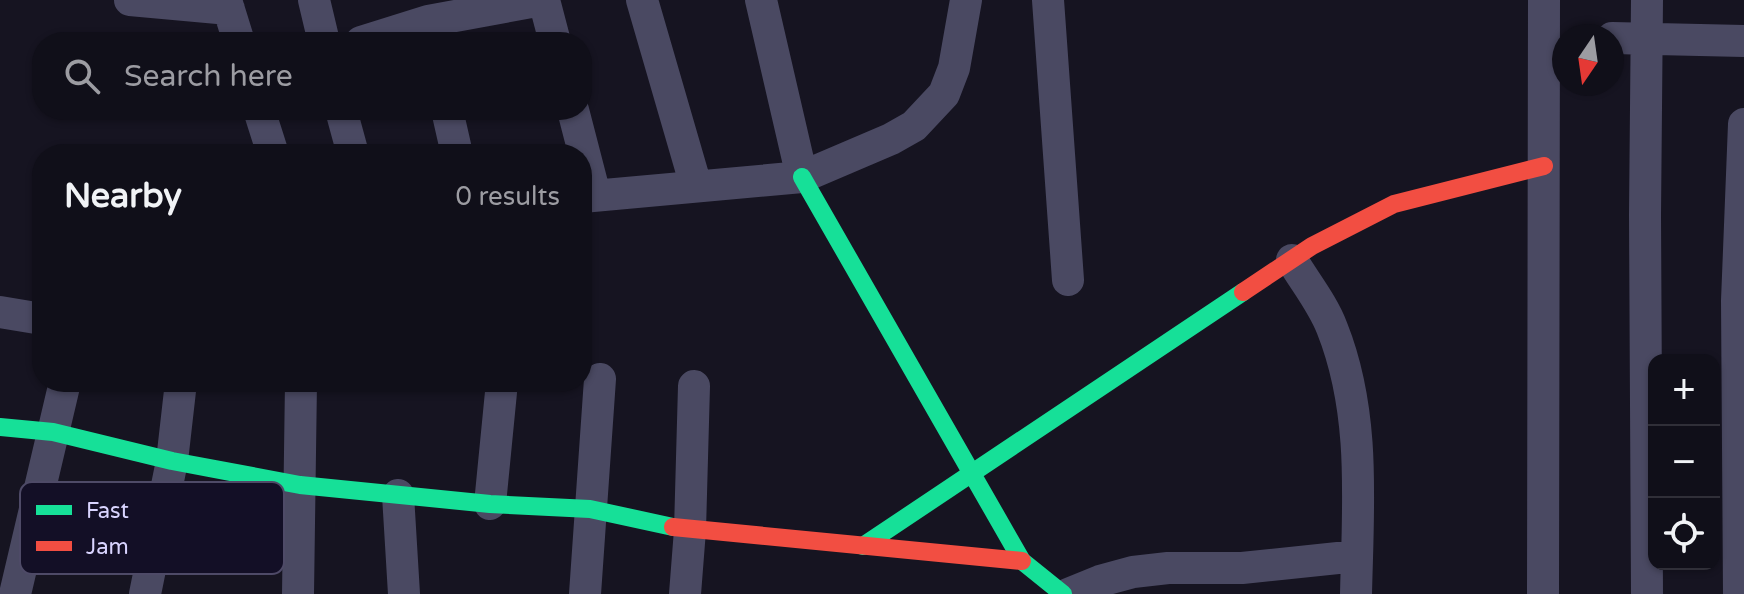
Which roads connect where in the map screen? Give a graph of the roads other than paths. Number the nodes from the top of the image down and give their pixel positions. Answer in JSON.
{"nodes":[{"id":1,"x":130,"y":0,"type":"edge"},
{"id":2,"x":314,"y":0,"type":"edge"},
{"id":3,"x":543,"y":0,"type":"edge"},
{"id":4,"x":642,"y":0,"type":"edge"},
{"id":5,"x":761,"y":0,"type":"edge"},
{"id":6,"x":966,"y":0,"type":"edge"},
{"id":7,"x":1048,"y":0,"type":"edge"},
{"id":8,"x":1544,"y":0,"type":"edge"},
{"id":9,"x":1647,"y":0,"type":"edge"},
{"id":10,"x":228,"y":4,"type":"edge"},
{"id":11,"x":428,"y":21,"type":"edge"},
{"id":12,"x":1552,"y":30,"type":"edge"},
{"id":13,"x":236,"y":32,"type":"edge"},
{"id":14,"x":322,"y":32,"type":"edge"},
{"id":15,"x":393,"y":32,"type":"edge"},
{"id":16,"x":552,"y":32,"type":"edge"},
{"id":17,"x":1624,"y":38,"type":"edge"},
{"id":18,"x":1647,"y":39,"type":"junction"},
{"id":19,"x":1744,"y":41,"type":"edge"},
{"id":20,"x":1552,"y":64,"type":"edge"},
{"id":21,"x":262,"y":120,"type":"edge"},
{"id":22,"x":344,"y":120,"type":"edge"},
{"id":23,"x":449,"y":120,"type":"edge"},
{"id":24,"x":575,"y":120,"type":"edge"},
{"id":25,"x":1744,"y":124,"type":"edge"},
{"id":26,"x":270,"y":144,"type":"edge"},
{"id":27,"x":350,"y":144,"type":"edge"},
{"id":28,"x":455,"y":144,"type":"edge"},
{"id":29,"x":579,"y":144,"type":"edge"},
{"id":30,"x":1544,"y":166,"type":"junction"},
{"id":31,"x":802,"y":177,"type":"junction"},
{"id":32,"x":696,"y":186,"type":"junction"},
{"id":33,"x":592,"y":196,"type":"edge"},
{"id":34,"x":1292,"y":260,"type":"junction"},
{"id":35,"x":1068,"y":280,"type":"dead end"},
{"id":36,"x":0,"y":312,"type":"edge"},
{"id":37,"x":32,"y":317,"type":"edge"},
{"id":38,"x":600,"y":379,"type":"dead end"},
{"id":39,"x":694,"y":386,"type":"dead end"},
{"id":40,"x":63,"y":392,"type":"edge"},
{"id":41,"x":180,"y":392,"type":"edge"},
{"id":42,"x":301,"y":392,"type":"edge"},
{"id":43,"x":501,"y":392,"type":"edge"},
{"id":44,"x":0,"y":427,"type":"edge"},
{"id":45,"x":53,"y":432,"type":"junction"},
{"id":46,"x":172,"y":461,"type":"junction"},
{"id":47,"x":973,"y":472,"type":"junction"},
{"id":48,"x":41,"y":482,"type":"edge"},
{"id":49,"x":168,"y":482,"type":"edge"},
{"id":50,"x":300,"y":485,"type":"junction"},
{"id":51,"x":398,"y":495,"type":"junction"},
{"id":52,"x":490,"y":504,"type":"junction"},
{"id":53,"x":590,"y":509,"type":"junction"},
{"id":54,"x":690,"y":530,"type":"junction"},
{"id":55,"x":863,"y":546,"type":"junction"},
{"id":56,"x":1357,"y":556,"type":"junction"},
{"id":57,"x":1022,"y":561,"type":"junction"},
{"id":58,"x":20,"y":573,"type":"edge"},
{"id":59,"x":149,"y":574,"type":"edge"},
{"id":60,"x":15,"y":594,"type":"edge"},
{"id":61,"x":145,"y":594,"type":"edge"},
{"id":62,"x":298,"y":594,"type":"edge"},
{"id":63,"x":404,"y":594,"type":"edge"},
{"id":64,"x":585,"y":594,"type":"edge"},
{"id":65,"x":685,"y":594,"type":"edge"},
{"id":66,"x":1066,"y":594,"type":"edge"},
{"id":67,"x":1356,"y":594,"type":"edge"},
{"id":68,"x":1543,"y":594,"type":"edge"},
{"id":69,"x":1647,"y":594,"type":"edge"},
{"id":70,"x":1739,"y":594,"type":"edge"}],
"edges":[{"from":1,"to":10,"type":"street"},
{"from":2,"to":14,"type":"street"},
{"from":3,"to":11,"type":"street"},
{"from":3,"to":16,"type":"street"},
{"from":4,"to":32,"type":"street"},
{"from":5,"to":31,"type":"street"},
{"from":6,"to":31,"type":"street"},
{"from":7,"to":35,"type":"street"},
{"from":8,"to":12,"type":"street"},
{"from":9,"to":18,"type":"street"},
{"from":10,"to":13,"type":"street"},
{"from":11,"to":15,"type":"street"},
{"from":17,"to":18,"type":"street"},
{"from":18,"to":19,"type":"street"},
{"from":18,"to":69,"type":"street"},
{"from":20,"to":30,"type":"street"},
{"from":21,"to":26,"type":"street"},
{"from":22,"to":27,"type":"street"},
{"from":23,"to":28,"type":"street"},
{"from":24,"to":29,"type":"street"},
{"from":25,"to":70,"type":"street"},
{"from":30,"to":34,"type":"street"},
{"from":30,"to":68,"type":"street"},
{"from":31,"to":32,"type":"street"},
{"from":31,"to":47,"type":"street"},
{"from":32,"to":33,"type":"street"},
{"from":34,"to":47,"type":"street"},
{"from":34,"to":56,"type":"street"},
{"from":36,"to":37,"type":"street"},
{"from":38,"to":53,"type":"street"},
{"from":39,"to":54,"type":"street"},
{"from":40,"to":45,"type":"street"},
{"from":41,"to":46,"type":"street"},
{"from":42,"to":50,"type":"street"},
{"from":43,"to":52,"type":"street"},
{"from":44,"to":45,"type":"street"},
{"from":45,"to":46,"type":"street"},
{"from":45,"to":48,"type":"street"},
{"from":46,"to":49,"type":"street"},
{"from":46,"to":50,"type":"street"},
{"from":47,"to":55,"type":"street"},
{"from":47,"to":57,"type":"street"},
{"from":50,"to":51,"type":"street"},
{"from":50,"to":62,"type":"street"},
{"from":51,"to":52,"type":"street"},
{"from":51,"to":63,"type":"street"},
{"from":52,"to":53,"type":"street"},
{"from":53,"to":54,"type":"street"},
{"from":53,"to":64,"type":"street"},
{"from":54,"to":55,"type":"street"},
{"from":54,"to":65,"type":"street"},
{"from":55,"to":57,"type":"street"},
{"from":56,"to":66,"type":"street"},
{"from":56,"to":67,"type":"street"},
{"from":57,"to":66,"type":"street"},
{"from":58,"to":60,"type":"street"},
{"from":59,"to":61,"type":"street"}]}
